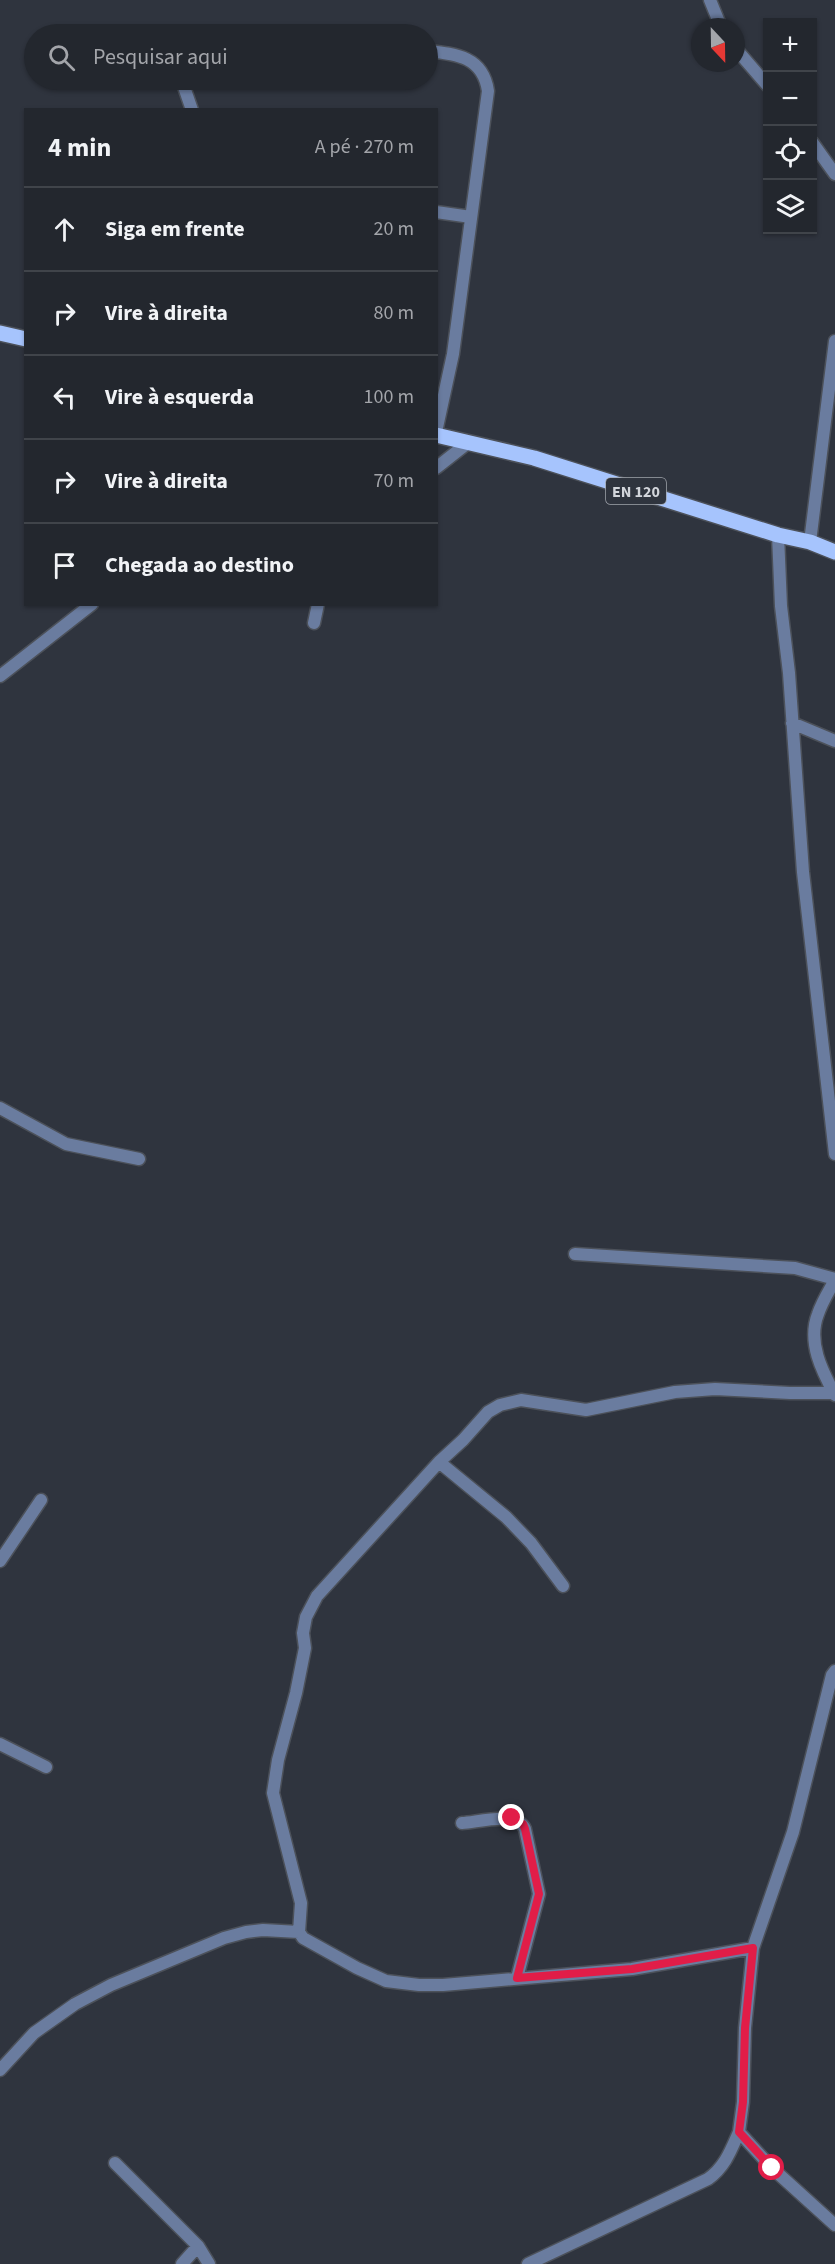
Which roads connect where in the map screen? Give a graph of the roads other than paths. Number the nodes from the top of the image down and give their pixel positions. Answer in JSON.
{"nodes":[{"id":1,"x":710,"y":0,"type":"edge"},
{"id":2,"x":717,"y":18,"type":"edge"},
{"id":3,"x":438,"y":53,"type":"edge"},
{"id":4,"x":745,"y":59,"type":"edge"},
{"id":5,"x":763,"y":80,"type":"edge"},
{"id":6,"x":185,"y":90,"type":"edge"},
{"id":7,"x":191,"y":108,"type":"edge"},
{"id":8,"x":817,"y":148,"type":"edge"},
{"id":9,"x":835,"y":174,"type":"edge"},
{"id":10,"x":438,"y":212,"type":"edge"},
{"id":11,"x":471,"y":217,"type":"junction"},
{"id":12,"x":0,"y":333,"type":"edge"},
{"id":13,"x":24,"y":339,"type":"edge"},
{"id":14,"x":835,"y":341,"type":"edge"},
{"id":15,"x":438,"y":425,"type":"edge"},
{"id":16,"x":438,"y":434,"type":"edge"},
{"id":17,"x":469,"y":442,"type":"junction"},
{"id":18,"x":438,"y":466,"type":"edge"},
{"id":19,"x":778,"y":535,"type":"junction"},
{"id":20,"x":810,"y":542,"type":"junction"},
{"id":21,"x":835,"y":552,"type":"edge"},
{"id":22,"x":89,"y":606,"type":"edge"},
{"id":23,"x":318,"y":606,"type":"edge"},
{"id":24,"x":314,"y":623,"type":"dead end"},
{"id":25,"x":0,"y":676,"type":"edge"},
{"id":26,"x":792,"y":723,"type":"junction"},
{"id":27,"x":835,"y":741,"type":"edge"},
{"id":28,"x":830,"y":1065,"type":"edge"},
{"id":29,"x":0,"y":1108,"type":"edge"},
{"id":30,"x":835,"y":1154,"type":"edge"},
{"id":31,"x":139,"y":1160,"type":"dead end"},
{"id":32,"x":575,"y":1254,"type":"dead end"},
{"id":33,"x":835,"y":1279,"type":"edge"},
{"id":34,"x":835,"y":1394,"type":"edge"},
{"id":35,"x":439,"y":1461,"type":"junction"},
{"id":36,"x":41,"y":1500,"type":"dead end"},
{"id":37,"x":0,"y":1561,"type":"edge"},
{"id":38,"x":563,"y":1586,"type":"dead end"},
{"id":39,"x":835,"y":1671,"type":"edge"},
{"id":40,"x":0,"y":1744,"type":"edge"},
{"id":41,"x":45,"y":1767,"type":"dead end"},
{"id":42,"x":462,"y":1823,"type":"dead end"},
{"id":43,"x":299,"y":1932,"type":"junction"},
{"id":44,"x":753,"y":1948,"type":"junction"},
{"id":45,"x":517,"y":1978,"type":"junction"},
{"id":46,"x":0,"y":2070,"type":"edge"},
{"id":47,"x":739,"y":2132,"type":"junction"},
{"id":48,"x":115,"y":2163,"type":"dead end"},
{"id":49,"x":835,"y":2225,"type":"edge"},
{"id":50,"x":198,"y":2246,"type":"junction"},
{"id":51,"x":183,"y":2264,"type":"edge"},
{"id":52,"x":209,"y":2264,"type":"edge"},
{"id":53,"x":528,"y":2264,"type":"edge"}],
"edges":[{"from":1,"to":2,"type":"street"},
{"from":3,"to":11,"type":"street"},
{"from":4,"to":5,"type":"street"},
{"from":6,"to":7,"type":"street"},
{"from":8,"to":9,"type":"street"},
{"from":10,"to":11,"type":"street"},
{"from":11,"to":15,"type":"street"},
{"from":12,"to":13,"type":"main road"},
{"from":14,"to":20,"type":"street"},
{"from":16,"to":17,"type":"main road","number":"EN 120"},
{"from":17,"to":18,"type":"street"},
{"from":17,"to":19,"type":"main road","number":"EN 120"},
{"from":19,"to":20,"type":"main road","number":"EN 120"},
{"from":19,"to":26,"type":"street"},
{"from":20,"to":21,"type":"main road","number":"EN 120"},
{"from":22,"to":25,"type":"street"},
{"from":23,"to":24,"type":"street"},
{"from":26,"to":27,"type":"street"},
{"from":26,"to":28,"type":"street"},
{"from":28,"to":30,"type":"street"},
{"from":29,"to":31,"type":"street"},
{"from":32,"to":33,"type":"street"},
{"from":33,"to":34,"type":"street"},
{"from":34,"to":35,"type":"street"},
{"from":35,"to":38,"type":"street"},
{"from":35,"to":43,"type":"street"},
{"from":36,"to":37,"type":"street"},
{"from":39,"to":44,"type":"street"},
{"from":40,"to":41,"type":"street"},
{"from":42,"to":45,"type":"street"},
{"from":43,"to":45,"type":"street"},
{"from":43,"to":46,"type":"street"},
{"from":44,"to":45,"type":"street"},
{"from":44,"to":47,"type":"street"},
{"from":47,"to":49,"type":"street"},
{"from":47,"to":53,"type":"street"},
{"from":48,"to":50,"type":"street"},
{"from":50,"to":51,"type":"street"},
{"from":50,"to":52,"type":"street"}]}
